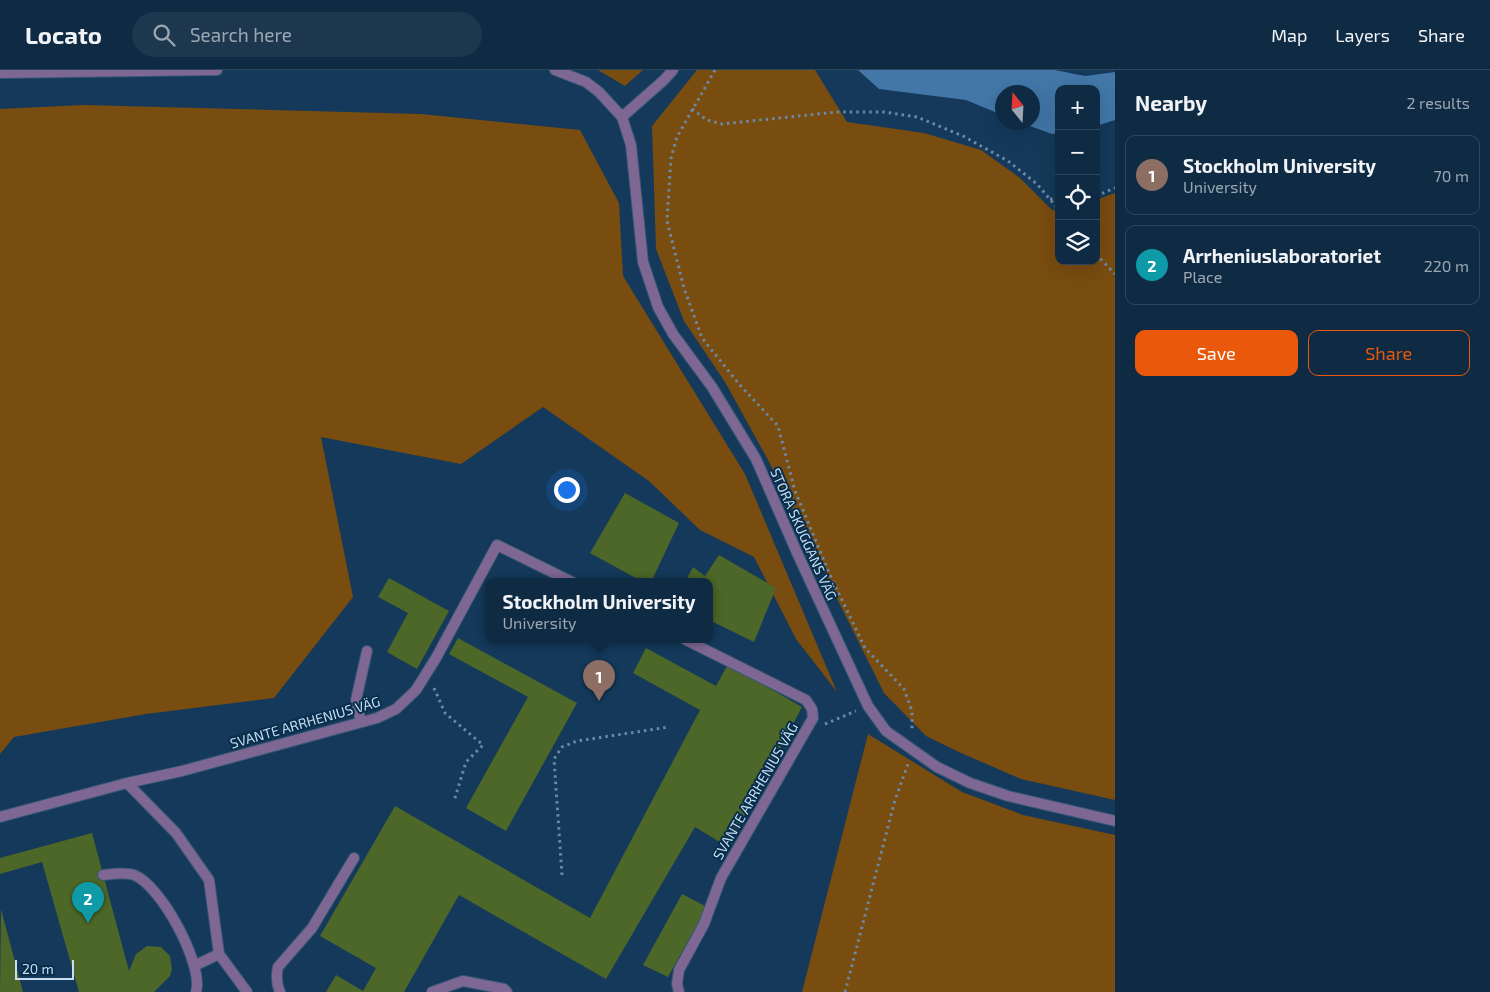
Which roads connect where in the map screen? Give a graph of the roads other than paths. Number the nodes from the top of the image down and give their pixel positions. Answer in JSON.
{"nodes":[{"id":1,"x":217,"y":70,"type":"edge"},
{"id":2,"x":555,"y":70,"type":"edge"},
{"id":3,"x":673,"y":70,"type":"edge"},
{"id":4,"x":0,"y":73,"type":"edge"},
{"id":5,"x":622,"y":117,"type":"junction"},
{"id":6,"x":564,"y":578,"type":"edge"},
{"id":7,"x":692,"y":643,"type":"edge"},
{"id":8,"x":367,"y":651,"type":"dead end"},
{"id":9,"x":361,"y":722,"type":"junction"},
{"id":10,"x":127,"y":783,"type":"junction"},
{"id":11,"x":0,"y":817,"type":"edge"},
{"id":12,"x":1115,"y":821,"type":"edge"},
{"id":13,"x":354,"y":858,"type":"dead end"},
{"id":14,"x":103,"y":875,"type":"dead end"},
{"id":15,"x":219,"y":954,"type":"junction"},
{"id":16,"x":194,"y":966,"type":"junction"},
{"id":17,"x":196,"y":992,"type":"edge"},
{"id":18,"x":247,"y":992,"type":"edge"},
{"id":19,"x":280,"y":992,"type":"edge"},
{"id":20,"x":432,"y":992,"type":"edge"},
{"id":21,"x":507,"y":992,"type":"edge"},
{"id":22,"x":679,"y":992,"type":"edge"}],
"edges":[{"from":1,"to":4,"type":"street"},
{"from":2,"to":5,"type":"street"},
{"from":3,"to":5,"type":"street"},
{"from":5,"to":12,"type":"street","name":"STORA SKUGGANS VÄG"},
{"from":6,"to":9,"type":"street","name":"SVANTE ARRHENIUS VÄG"},
{"from":7,"to":22,"type":"street","name":"SVANTE ARRHENIUS VÄG"},
{"from":8,"to":9,"type":"street"},
{"from":9,"to":10,"type":"street","name":"SVANTE ARRHENIUS VÄG"},
{"from":10,"to":11,"type":"street","name":"SVANTE ARRHENIUS VÄG"},
{"from":10,"to":15,"type":"street"},
{"from":13,"to":19,"type":"street"},
{"from":14,"to":16,"type":"street"},
{"from":15,"to":16,"type":"street"},
{"from":15,"to":18,"type":"street"},
{"from":16,"to":17,"type":"street"},
{"from":20,"to":21,"type":"street"}]}
